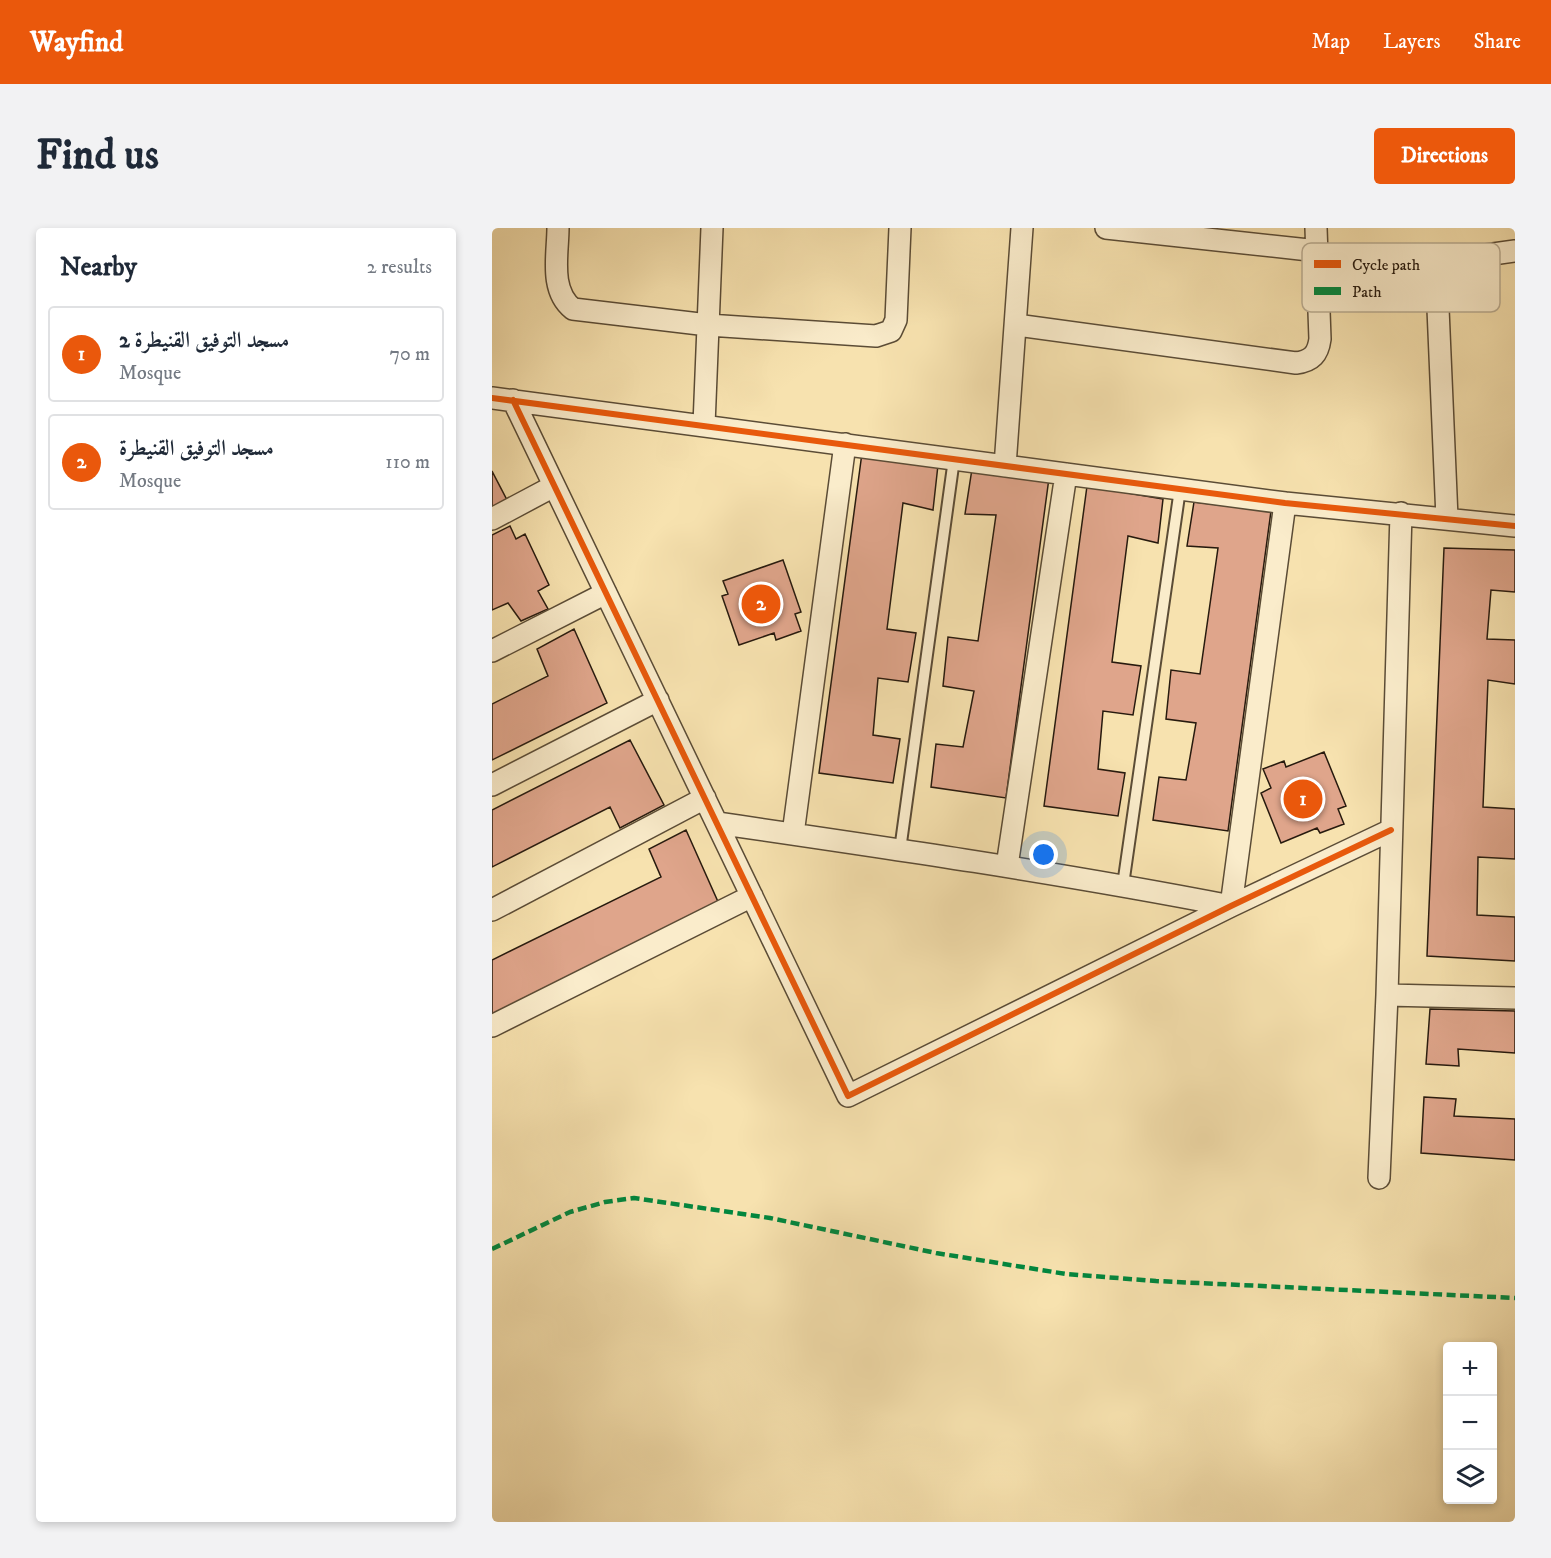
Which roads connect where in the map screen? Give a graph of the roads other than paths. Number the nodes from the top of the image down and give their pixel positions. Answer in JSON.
{"nodes":[{"id":1,"x":558,"y":228,"type":"edge"},
{"id":2,"x":712,"y":228,"type":"edge"},
{"id":3,"x":900,"y":228,"type":"edge"},
{"id":4,"x":1022,"y":228,"type":"edge"},
{"id":5,"x":1106,"y":228,"type":"edge"},
{"id":6,"x":1316,"y":228,"type":"edge"},
{"id":7,"x":1317,"y":243,"type":"edge"},
{"id":8,"x":1302,"y":250,"type":"edge"},
{"id":9,"x":1515,"y":250,"type":"edge"},
{"id":10,"x":1500,"y":252,"type":"edge"},
{"id":11,"x":1319,"y":312,"type":"edge"},
{"id":12,"x":1438,"y":312,"type":"edge"},
{"id":13,"x":708,"y":325,"type":"junction"},
{"id":14,"x":1016,"y":325,"type":"junction"},
{"id":15,"x":492,"y":398,"type":"edge"},
{"id":16,"x":513,"y":400,"type":"junction"},
{"id":17,"x":704,"y":424,"type":"junction"},
{"id":18,"x":845,"y":444,"type":"junction"},
{"id":19,"x":954,"y":459,"type":"junction"},
{"id":20,"x":1005,"y":466,"type":"junction"},
{"id":21,"x":1066,"y":474,"type":"junction"},
{"id":22,"x":554,"y":486,"type":"junction"},
{"id":23,"x":1180,"y":489,"type":"junction"},
{"id":24,"x":1286,"y":503,"type":"junction"},
{"id":25,"x":1401,"y":513,"type":"junction"},
{"id":26,"x":1447,"y":518,"type":"junction"},
{"id":27,"x":492,"y":519,"type":"edge"},
{"id":28,"x":1515,"y":526,"type":"edge"},
{"id":29,"x":606,"y":593,"type":"junction"},
{"id":30,"x":492,"y":651,"type":"edge"},
{"id":31,"x":658,"y":700,"type":"junction"},
{"id":32,"x":492,"y":784,"type":"edge"},
{"id":33,"x":705,"y":798,"type":"junction"},
{"id":34,"x":717,"y":823,"type":"junction"},
{"id":35,"x":1391,"y":830,"type":"junction"},
{"id":36,"x":793,"y":834,"type":"junction"},
{"id":37,"x":900,"y":850,"type":"junction"},
{"id":38,"x":1007,"y":866,"type":"junction"},
{"id":39,"x":1123,"y":885,"type":"junction"},
{"id":40,"x":752,"y":896,"type":"junction"},
{"id":41,"x":1231,"y":906,"type":"junction"},
{"id":42,"x":492,"y":910,"type":"edge"},
{"id":43,"x":1386,"y":995,"type":"junction"},
{"id":44,"x":1515,"y":998,"type":"edge"},
{"id":45,"x":492,"y":1026,"type":"edge"},
{"id":46,"x":1379,"y":1178,"type":"dead end"}],
"edges":[{"from":1,"to":13,"type":"street"},
{"from":2,"to":13,"type":"street"},
{"from":3,"to":13,"type":"street"},
{"from":4,"to":14,"type":"street"},
{"from":5,"to":8,"type":"street"},
{"from":6,"to":7,"type":"street"},
{"from":9,"to":10,"type":"street"},
{"from":11,"to":14,"type":"street"},
{"from":12,"to":26,"type":"street"},
{"from":13,"to":17,"type":"street"},
{"from":14,"to":20,"type":"street"},
{"from":15,"to":16,"type":"street"},
{"from":16,"to":17,"type":"street"},
{"from":16,"to":22,"type":"street"},
{"from":17,"to":18,"type":"street"},
{"from":18,"to":19,"type":"street"},
{"from":18,"to":36,"type":"street"},
{"from":19,"to":20,"type":"street"},
{"from":19,"to":37,"type":"lane"},
{"from":20,"to":21,"type":"street"},
{"from":21,"to":23,"type":"street"},
{"from":21,"to":38,"type":"street"},
{"from":22,"to":27,"type":"street"},
{"from":22,"to":29,"type":"street"},
{"from":23,"to":24,"type":"street"},
{"from":23,"to":39,"type":"lane"},
{"from":24,"to":25,"type":"street"},
{"from":24,"to":41,"type":"street"},
{"from":25,"to":26,"type":"street"},
{"from":25,"to":35,"type":"street"},
{"from":26,"to":28,"type":"street"},
{"from":29,"to":30,"type":"street"},
{"from":29,"to":31,"type":"street"},
{"from":31,"to":32,"type":"street"},
{"from":31,"to":33,"type":"street"},
{"from":33,"to":34,"type":"street"},
{"from":33,"to":42,"type":"street"},
{"from":34,"to":36,"type":"street"},
{"from":34,"to":40,"type":"street"},
{"from":35,"to":41,"type":"street"},
{"from":35,"to":43,"type":"street"},
{"from":36,"to":37,"type":"street"},
{"from":37,"to":38,"type":"street"},
{"from":38,"to":39,"type":"street"},
{"from":39,"to":41,"type":"street"},
{"from":40,"to":41,"type":"street"},
{"from":40,"to":45,"type":"street"},
{"from":43,"to":44,"type":"street"},
{"from":43,"to":46,"type":"street"}]}
